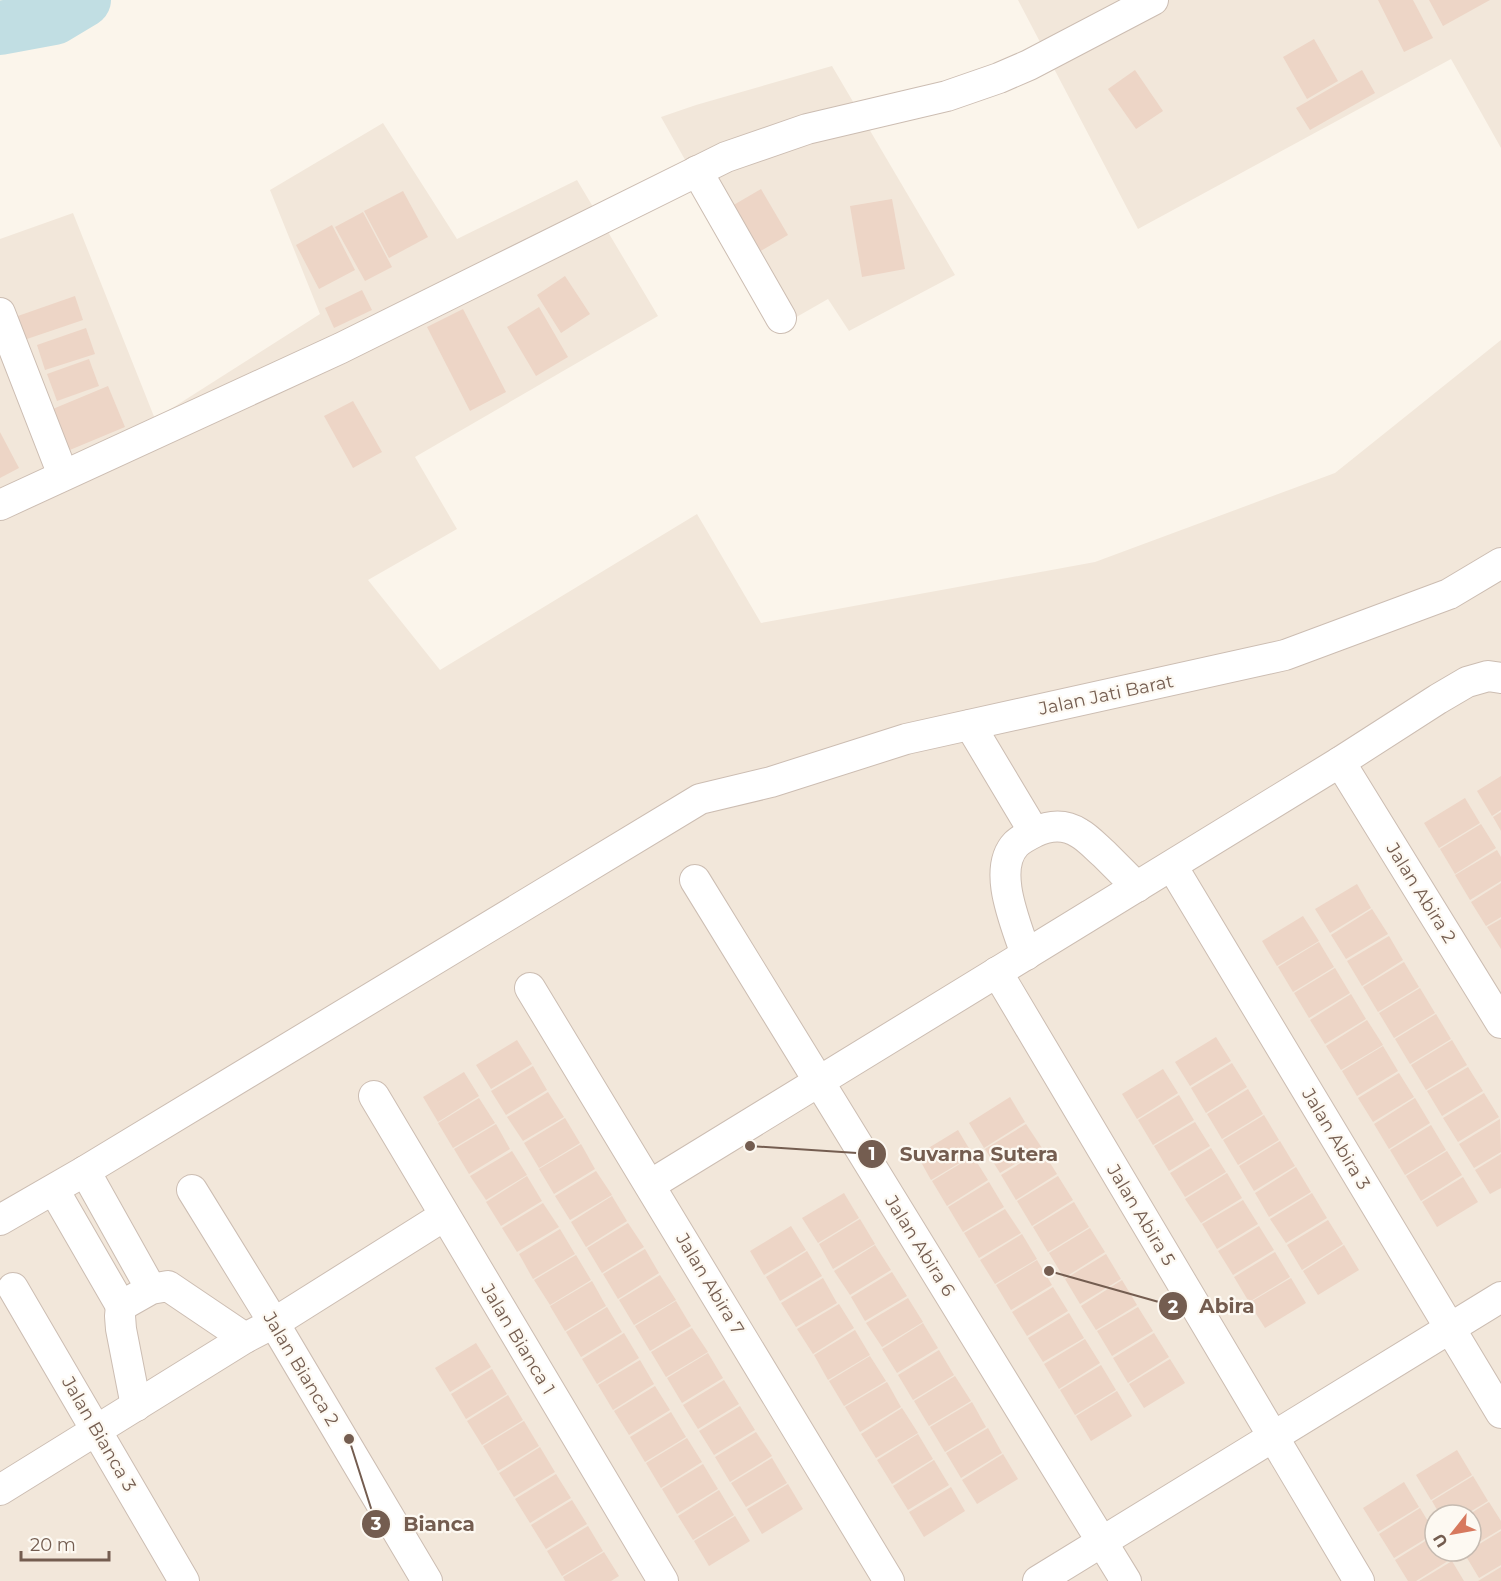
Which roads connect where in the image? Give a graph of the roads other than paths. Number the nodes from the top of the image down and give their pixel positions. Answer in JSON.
{"nodes":[{"id":1,"x":1153,"y":0,"type":"edge"},
{"id":2,"x":697,"y":171,"type":"junction"},
{"id":3,"x":0,"y":313,"type":"edge"},
{"id":4,"x":781,"y":318,"type":"dead end"},
{"id":5,"x":63,"y":476,"type":"junction"},
{"id":6,"x":0,"y":505,"type":"edge"},
{"id":7,"x":1501,"y":563,"type":"edge"},
{"id":8,"x":1501,"y":678,"type":"edge"},
{"id":9,"x":970,"y":725,"type":"junction"},
{"id":10,"x":1340,"y":762,"type":"junction"},
{"id":11,"x":1034,"y":832,"type":"junction"},
{"id":12,"x":1172,"y":866,"type":"junction"},
{"id":13,"x":695,"y":880,"type":"dead end"},
{"id":14,"x":1137,"y":886,"type":"junction"},
{"id":15,"x":1026,"y":955,"type":"junction"},
{"id":16,"x":997,"y":972,"type":"junction"},
{"id":17,"x":530,"y":987,"type":"dead end"},
{"id":18,"x":1501,"y":1023,"type":"edge"},
{"id":19,"x":819,"y":1082,"type":"junction"},
{"id":20,"x":374,"y":1096,"type":"dead end"},
{"id":21,"x":85,"y":1171,"type":"junction"},
{"id":22,"x":650,"y":1185,"type":"junction"},
{"id":23,"x":54,"y":1190,"type":"junction"},
{"id":24,"x":192,"y":1190,"type":"dead end"},
{"id":25,"x":106,"y":1209,"type":"junction"},
{"id":26,"x":444,"y":1216,"type":"junction"},
{"id":27,"x":0,"y":1220,"type":"edge"},
{"id":28,"x":76,"y":1227,"type":"junction"},
{"id":29,"x":13,"y":1288,"type":"dead end"},
{"id":30,"x":152,"y":1289,"type":"junction"},
{"id":31,"x":1501,"y":1298,"type":"edge"},
{"id":32,"x":122,"y":1306,"type":"junction"},
{"id":33,"x":274,"y":1323,"type":"junction"},
{"id":34,"x":1450,"y":1329,"type":"junction"},
{"id":35,"x":245,"y":1338,"type":"junction"},
{"id":36,"x":136,"y":1406,"type":"junction"},
{"id":37,"x":1501,"y":1413,"type":"edge"},
{"id":38,"x":96,"y":1430,"type":"junction"},
{"id":39,"x":1273,"y":1437,"type":"junction"},
{"id":40,"x":0,"y":1490,"type":"edge"},
{"id":41,"x":1102,"y":1542,"type":"junction"},
{"id":42,"x":184,"y":1581,"type":"edge"},
{"id":43,"x":427,"y":1581,"type":"edge"},
{"id":44,"x":663,"y":1581,"type":"edge"},
{"id":45,"x":889,"y":1581,"type":"edge"},
{"id":46,"x":1038,"y":1581,"type":"edge"},
{"id":47,"x":1126,"y":1581,"type":"edge"},
{"id":48,"x":1359,"y":1581,"type":"edge"}],
"edges":[{"from":1,"to":2,"type":"street"},
{"from":2,"to":4,"type":"street"},
{"from":2,"to":5,"type":"street"},
{"from":3,"to":5,"type":"street"},
{"from":5,"to":6,"type":"street"},
{"from":7,"to":9,"type":"street","name":"Jalan Jati Barat"},
{"from":8,"to":10,"type":"street"},
{"from":9,"to":11,"type":"street"},
{"from":9,"to":21,"type":"street","name":"Jalan Jati Barat"},
{"from":10,"to":12,"type":"street"},
{"from":10,"to":18,"type":"street","name":"Jalan Abira 2"},
{"from":11,"to":14,"type":"street"},
{"from":11,"to":15,"type":"street"},
{"from":12,"to":14,"type":"street"},
{"from":12,"to":34,"type":"street","name":"Jalan Abira 3"},
{"from":13,"to":19,"type":"street","name":"Jalan Abira 6"},
{"from":14,"to":15,"type":"street"},
{"from":15,"to":16,"type":"street"},
{"from":16,"to":19,"type":"street"},
{"from":16,"to":39,"type":"street","name":"Jalan Abira 5"},
{"from":17,"to":22,"type":"street","name":"Jalan Abira 7"},
{"from":19,"to":22,"type":"street"},
{"from":19,"to":41,"type":"street","name":"Jalan Abira 6"},
{"from":20,"to":26,"type":"street","name":"Jalan Bianca 1"},
{"from":21,"to":23,"type":"street","name":"Jalan Jati Barat"},
{"from":21,"to":25,"type":"street"},
{"from":22,"to":45,"type":"street","name":"Jalan Abira 7"},
{"from":23,"to":27,"type":"street","name":"Jalan Jati Barat"},
{"from":23,"to":28,"type":"street"},
{"from":24,"to":33,"type":"street","name":"Jalan Bianca 2"},
{"from":25,"to":28,"type":"street"},
{"from":25,"to":30,"type":"street"},
{"from":26,"to":33,"type":"street"},
{"from":26,"to":44,"type":"street","name":"Jalan Bianca 1"},
{"from":28,"to":32,"type":"street"},
{"from":29,"to":38,"type":"street","name":"Jalan Bianca 3"},
{"from":30,"to":32,"type":"street"},
{"from":30,"to":35,"type":"street"},
{"from":31,"to":34,"type":"street"},
{"from":32,"to":36,"type":"street"},
{"from":33,"to":35,"type":"street"},
{"from":33,"to":43,"type":"street","name":"Jalan Bianca 2"},
{"from":34,"to":37,"type":"street","name":"Jalan Abira 3"},
{"from":34,"to":39,"type":"street"},
{"from":35,"to":36,"type":"street"},
{"from":36,"to":38,"type":"street"},
{"from":38,"to":40,"type":"street"},
{"from":38,"to":42,"type":"street","name":"Jalan Bianca 3"},
{"from":39,"to":41,"type":"street"},
{"from":39,"to":48,"type":"street","name":"Jalan Abira 5"},
{"from":41,"to":46,"type":"street"},
{"from":41,"to":47,"type":"street","name":"Jalan Abira 6"}]}
